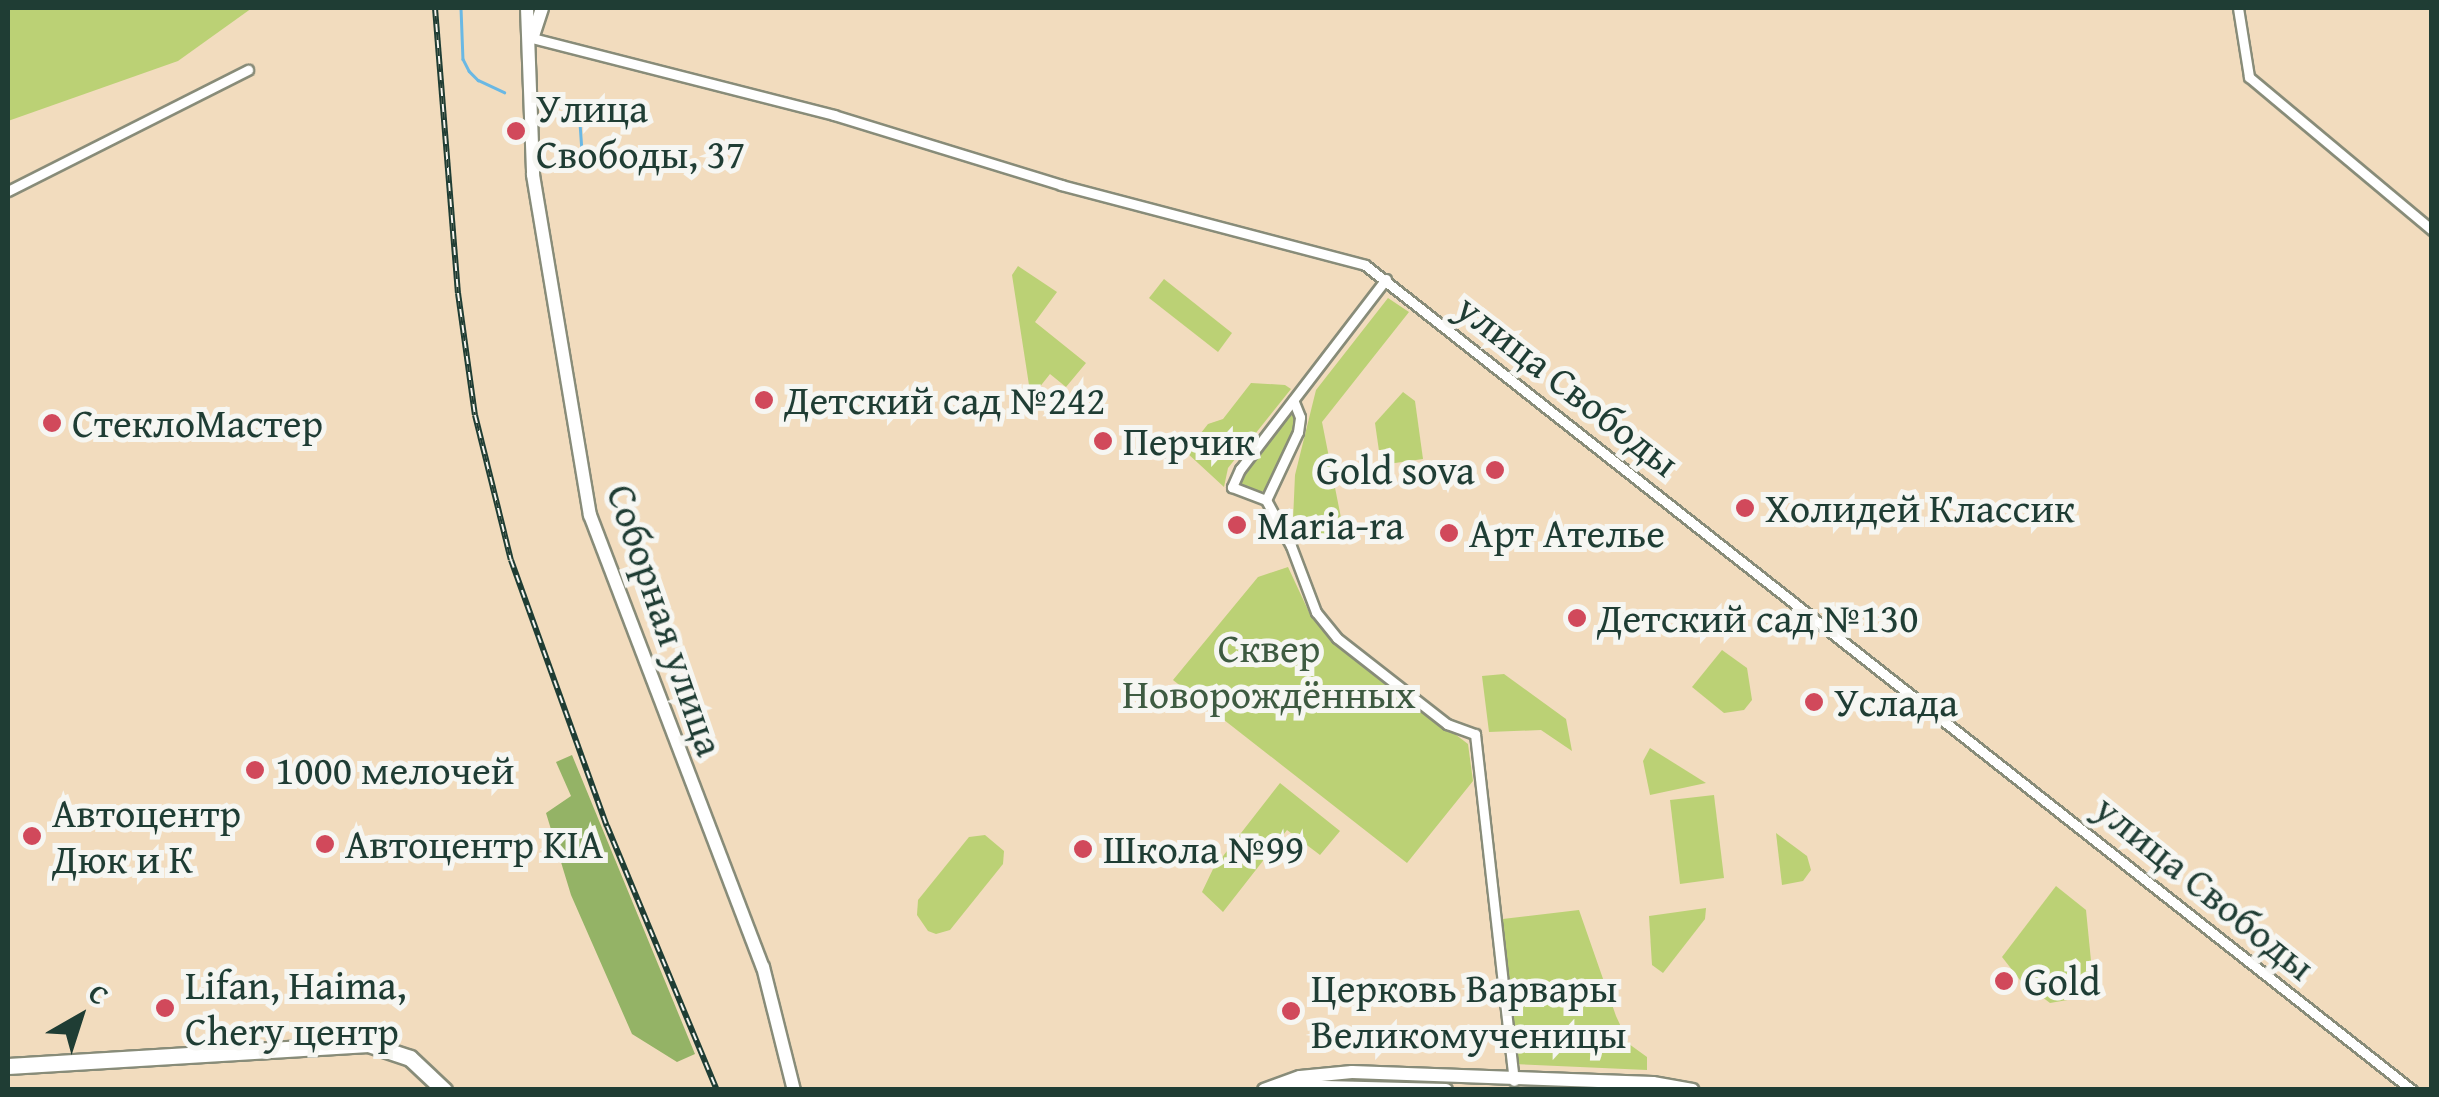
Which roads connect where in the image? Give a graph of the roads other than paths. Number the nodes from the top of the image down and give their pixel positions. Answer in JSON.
{"nodes":[{"id":1,"x":528,"y":8,"type":"edge"},
{"id":2,"x":542,"y":8,"type":"edge"},
{"id":3,"x":2238,"y":8,"type":"edge"},
{"id":4,"x":532,"y":38,"type":"junction"},
{"id":5,"x":248,"y":70,"type":"dead end"},
{"id":6,"x":8,"y":191,"type":"edge"},
{"id":7,"x":2432,"y":230,"type":"edge"},
{"id":8,"x":1386,"y":279,"type":"junction"},
{"id":9,"x":1293,"y":400,"type":"junction"},
{"id":10,"x":1266,"y":500,"type":"junction"},
{"id":11,"x":8,"y":1066,"type":"edge"},
{"id":12,"x":8,"y":1074,"type":"edge"},
{"id":13,"x":1514,"y":1081,"type":"junction"},
{"id":14,"x":1280,"y":1086,"type":"junction"},
{"id":15,"x":434,"y":1090,"type":"edge"},
{"id":16,"x":444,"y":1090,"type":"edge"},
{"id":17,"x":794,"y":1090,"type":"edge"},
{"id":18,"x":1264,"y":1090,"type":"edge"},
{"id":19,"x":1446,"y":1090,"type":"edge"},
{"id":20,"x":1692,"y":1090,"type":"edge"},
{"id":21,"x":2412,"y":1090,"type":"edge"}],
"edges":[{"from":1,"to":4,"type":"street","name":"Соборная улица"},
{"from":2,"to":4,"type":"street","name":"Соборная улица"},
{"from":3,"to":7,"type":"street"},
{"from":4,"to":8,"type":"street","name":"улица Свободы"},
{"from":4,"to":17,"type":"street","name":"Соборная улица"},
{"from":5,"to":6,"type":"street"},
{"from":8,"to":9,"type":"street"},
{"from":8,"to":21,"type":"street","name":"улица Свободы"},
{"from":9,"to":10,"type":"street"},
{"from":9,"to":10,"type":"street"},
{"from":10,"to":13,"type":"street"},
{"from":11,"to":16,"type":"main road"},
{"from":12,"to":15,"type":"main road"},
{"from":13,"to":14,"type":"street"},
{"from":13,"to":20,"type":"street"},
{"from":14,"to":18,"type":"street"},
{"from":14,"to":19,"type":"street"}]}
